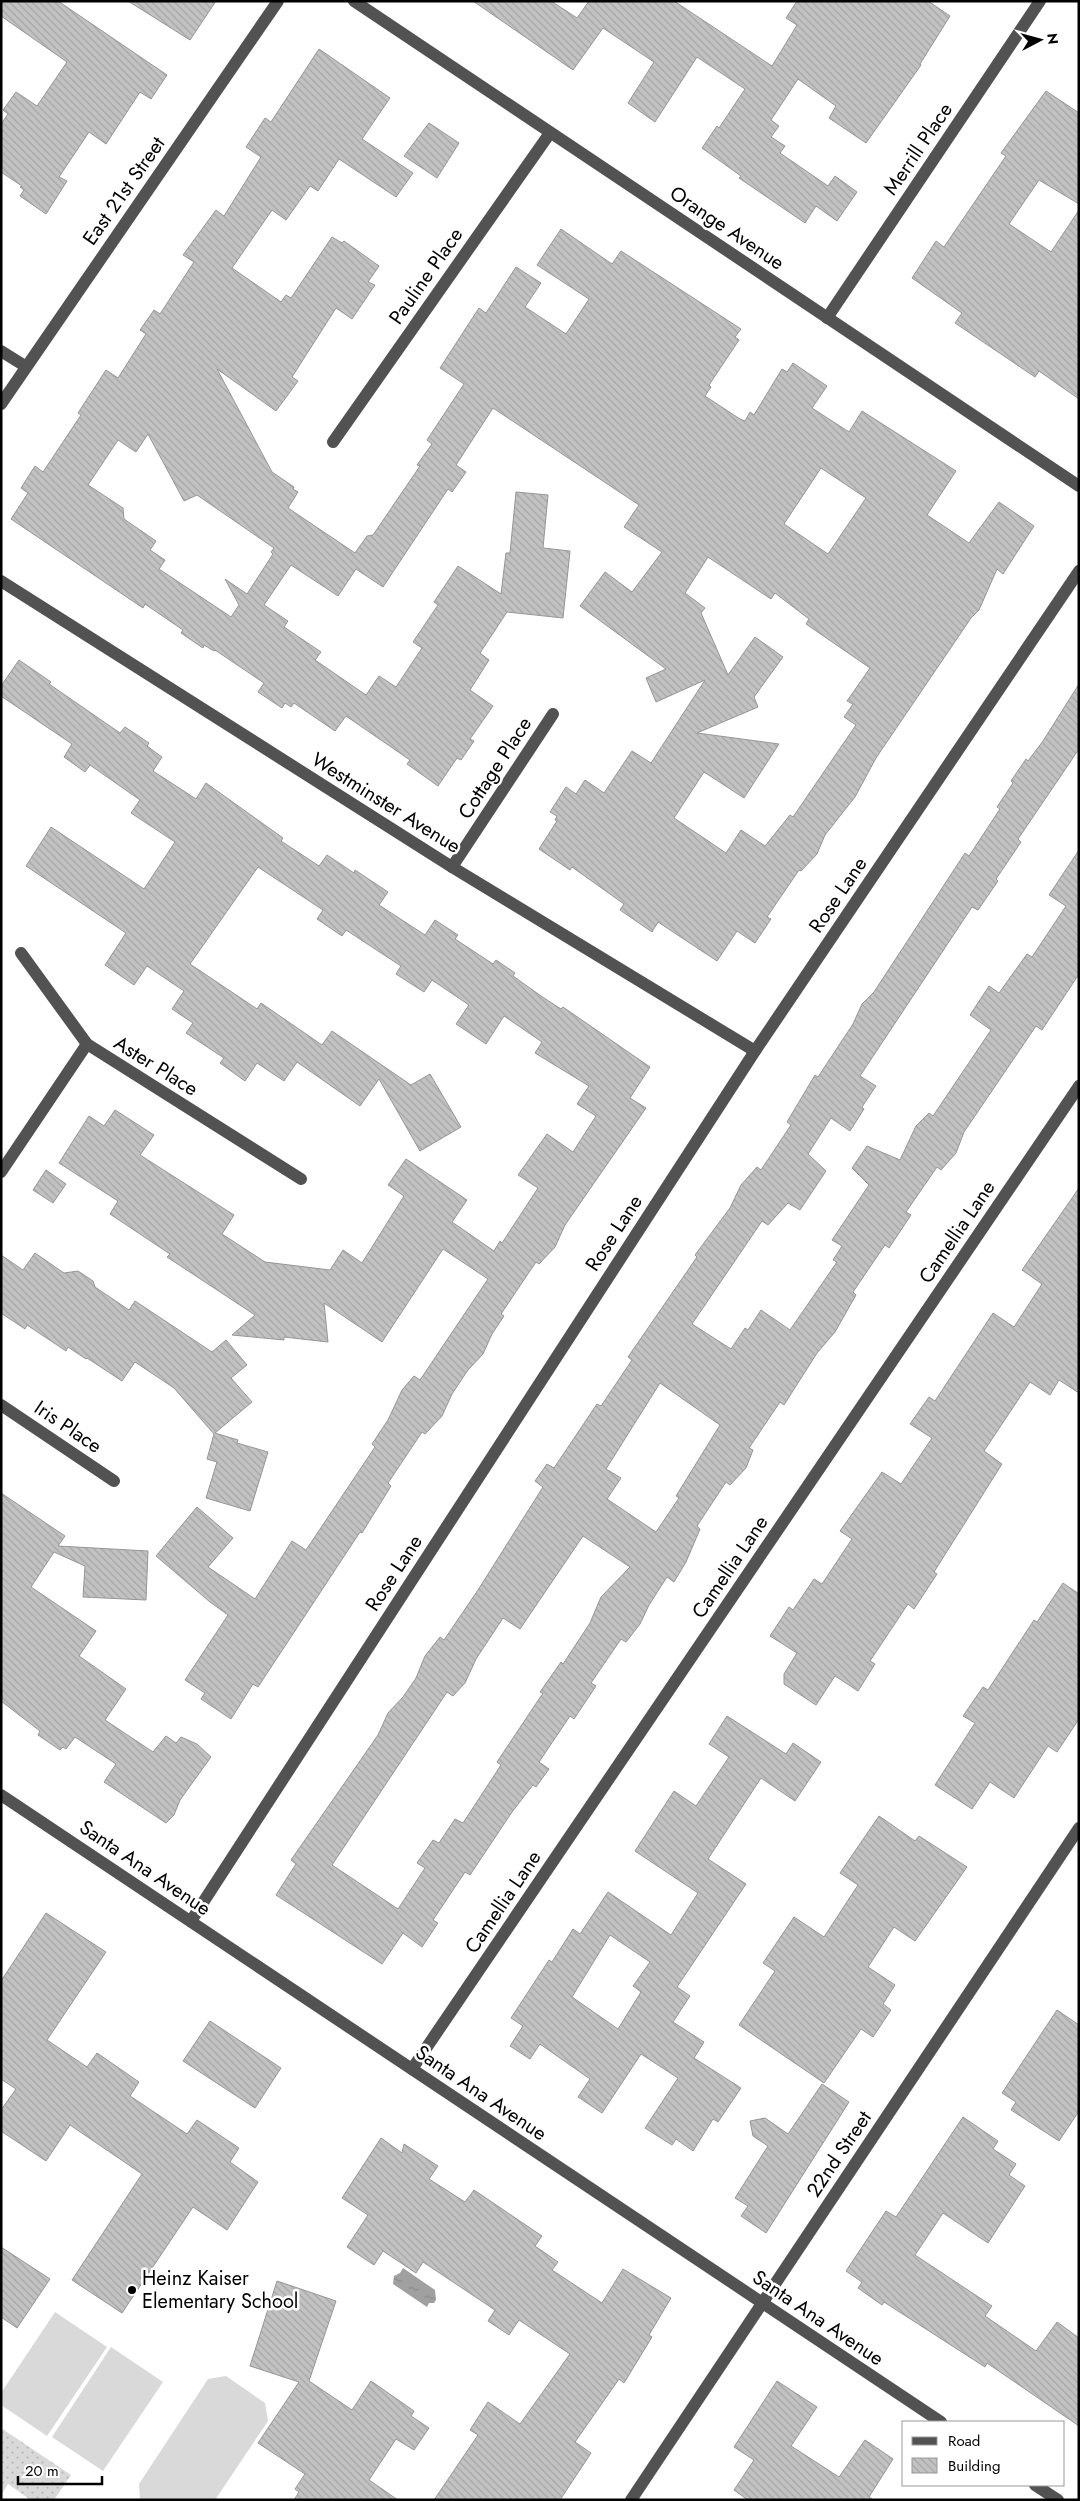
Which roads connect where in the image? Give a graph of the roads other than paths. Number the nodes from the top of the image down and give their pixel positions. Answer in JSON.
{"nodes":[{"id":1,"x":278,"y":1,"type":"edge"},
{"id":2,"x":354,"y":1,"type":"edge"},
{"id":3,"x":1040,"y":1,"type":"edge"},
{"id":4,"x":550,"y":132,"type":"junction"},
{"id":5,"x":827,"y":318,"type":"junction"},
{"id":6,"x":1,"y":351,"type":"edge"},
{"id":7,"x":25,"y":366,"type":"junction"},
{"id":8,"x":1,"y":404,"type":"edge"},
{"id":9,"x":333,"y":442,"type":"dead end"},
{"id":10,"x":1079,"y":486,"type":"edge"},
{"id":11,"x":1079,"y":571,"type":"edge"},
{"id":12,"x":1,"y":581,"type":"edge"},
{"id":13,"x":553,"y":714,"type":"dead end"},
{"id":14,"x":452,"y":867,"type":"junction"},
{"id":15,"x":21,"y":952,"type":"dead end"},
{"id":16,"x":87,"y":1044,"type":"junction"},
{"id":17,"x":755,"y":1051,"type":"junction"},
{"id":18,"x":1079,"y":1086,"type":"edge"},
{"id":19,"x":1,"y":1172,"type":"edge"},
{"id":20,"x":301,"y":1179,"type":"dead end"},
{"id":21,"x":1,"y":1405,"type":"edge"},
{"id":22,"x":114,"y":1480,"type":"dead end"},
{"id":23,"x":1,"y":1795,"type":"edge"},
{"id":24,"x":1079,"y":1828,"type":"edge"},
{"id":25,"x":190,"y":1921,"type":"junction"},
{"id":26,"x":412,"y":2069,"type":"junction"},
{"id":27,"x":762,"y":2303,"type":"junction"},
{"id":28,"x":939,"y":2421,"type":"edge"},
{"id":29,"x":1036,"y":2486,"type":"edge"},
{"id":30,"x":631,"y":2500,"type":"edge"},
{"id":31,"x":1058,"y":2500,"type":"edge"}],
"edges":[{"from":1,"to":7,"type":"street","name":"East 21st Street"},
{"from":2,"to":4,"type":"street","name":"Orange Avenue"},
{"from":3,"to":5,"type":"street","name":"Merrill Place"},
{"from":4,"to":5,"type":"street","name":"Orange Avenue"},
{"from":4,"to":9,"type":"street","name":"Pauline Place"},
{"from":5,"to":10,"type":"street","name":"Orange Avenue"},
{"from":6,"to":7,"type":"street"},
{"from":7,"to":8,"type":"street","name":"East 21st Street"},
{"from":11,"to":17,"type":"street","name":"Rose Lane"},
{"from":12,"to":14,"type":"street","name":"Westminster Avenue"},
{"from":13,"to":14,"type":"street","name":"Cottage Place"},
{"from":14,"to":17,"type":"street","name":"Westminster Avenue"},
{"from":15,"to":16,"type":"street","name":"Aster Place"},
{"from":16,"to":19,"type":"street"},
{"from":16,"to":20,"type":"street","name":"Aster Place"},
{"from":17,"to":25,"type":"street","name":"Rose Lane"},
{"from":18,"to":26,"type":"street","name":"Camellia Lane"},
{"from":21,"to":22,"type":"street","name":"Iris Place"},
{"from":23,"to":25,"type":"street","name":"Santa Ana Avenue"},
{"from":24,"to":27,"type":"street","name":"22nd Street"},
{"from":25,"to":26,"type":"street","name":"Santa Ana Avenue"},
{"from":26,"to":27,"type":"street","name":"Santa Ana Avenue"},
{"from":27,"to":28,"type":"street","name":"Santa Ana Avenue"},
{"from":27,"to":30,"type":"street","name":"22nd Street"},
{"from":29,"to":31,"type":"street"}]}
